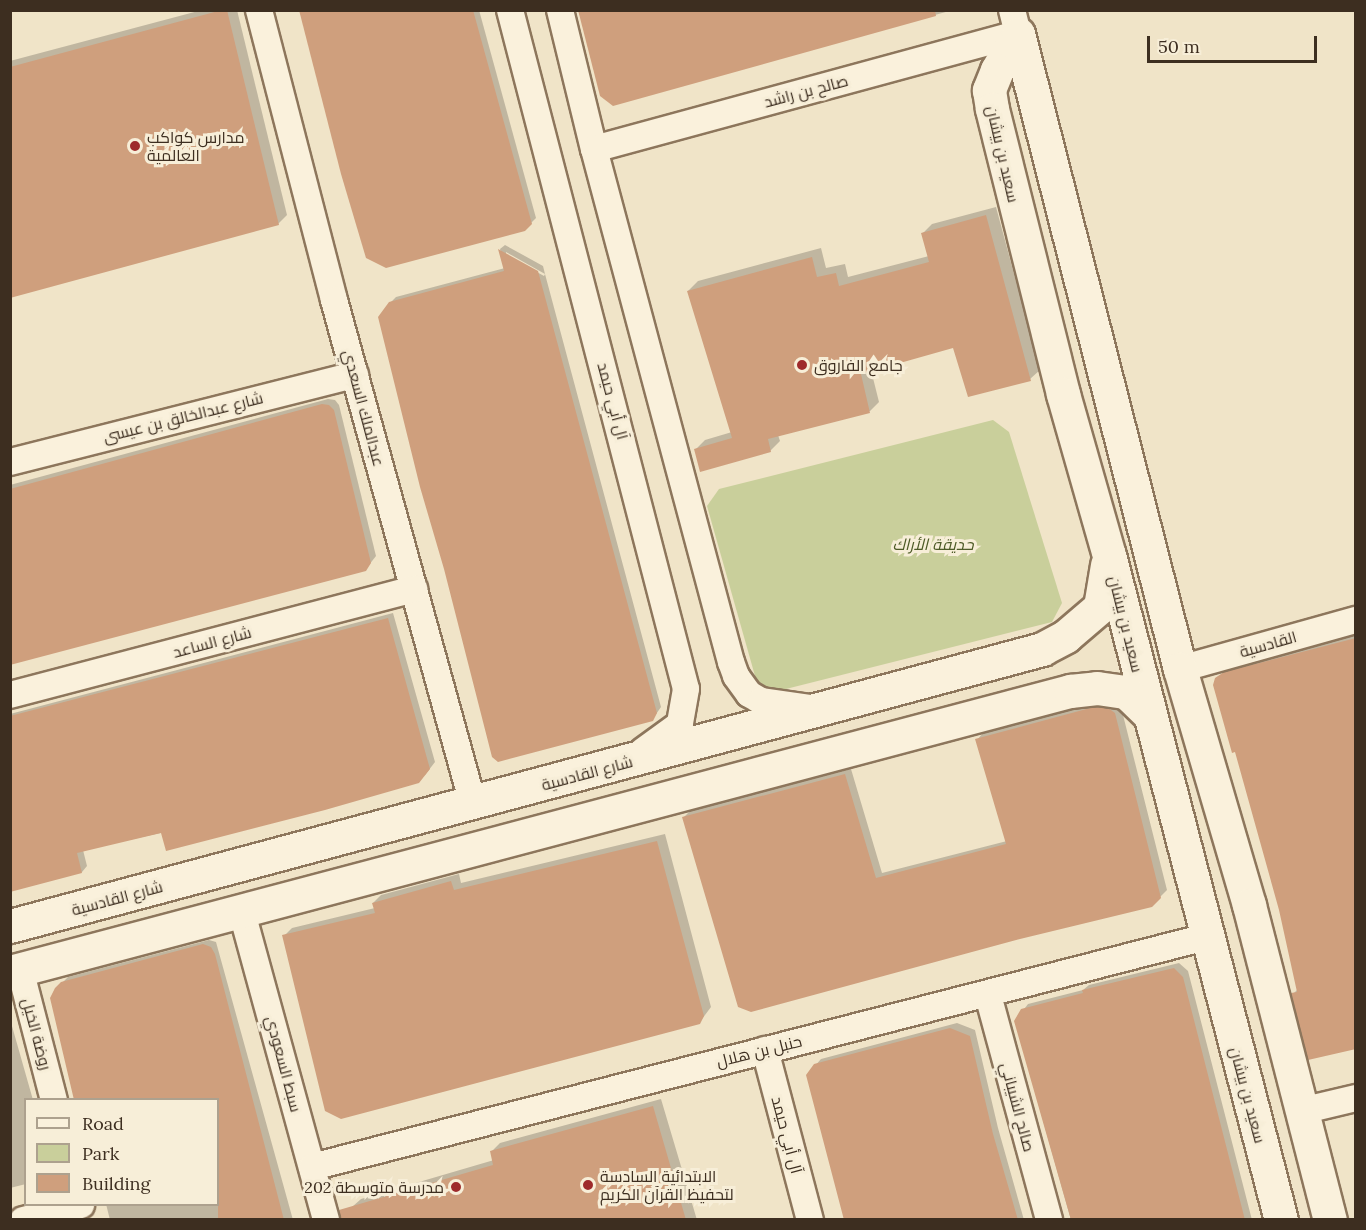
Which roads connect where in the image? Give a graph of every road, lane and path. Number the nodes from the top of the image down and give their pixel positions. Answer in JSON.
{"nodes":[{"id":1,"x":259,"y":10,"type":"edge"},
{"id":2,"x":510,"y":10,"type":"edge"},
{"id":3,"x":561,"y":10,"type":"edge"},
{"id":4,"x":1015,"y":22,"type":"edge"},
{"id":5,"x":594,"y":149,"type":"junction"},
{"id":6,"x":355,"y":375,"type":"junction"},
{"id":7,"x":10,"y":462,"type":"edge"},
{"id":8,"x":1109,"y":555,"type":"junction"},
{"id":9,"x":414,"y":589,"type":"junction"},
{"id":10,"x":1356,"y":620,"type":"edge"},
{"id":11,"x":1180,"y":669,"type":"junction"},
{"id":12,"x":10,"y":696,"type":"edge"},
{"id":13,"x":821,"y":709,"type":"junction"},
{"id":14,"x":1150,"y":715,"type":"junction"},
{"id":15,"x":621,"y":764,"type":"junction"},
{"id":16,"x":473,"y":804,"type":"junction"},
{"id":17,"x":241,"y":909,"type":"junction"},
{"id":18,"x":10,"y":926,"type":"edge"},
{"id":19,"x":1206,"y":938,"type":"junction"},
{"id":20,"x":15,"y":971,"type":"edge"},
{"id":21,"x":988,"y":995,"type":"junction"},
{"id":22,"x":765,"y":1050,"type":"junction"},
{"id":23,"x":53,"y":1098,"type":"edge"},
{"id":24,"x":1356,"y":1098,"type":"edge"},
{"id":25,"x":1301,"y":1111,"type":"junction"},
{"id":26,"x":312,"y":1167,"type":"junction"},
{"id":27,"x":77,"y":1206,"type":"edge"},
{"id":28,"x":23,"y":1220,"type":"edge"},
{"id":29,"x":326,"y":1220,"type":"edge"},
{"id":30,"x":810,"y":1220,"type":"edge"},
{"id":31,"x":1049,"y":1220,"type":"edge"},
{"id":32,"x":1281,"y":1220,"type":"edge"},
{"id":33,"x":1330,"y":1220,"type":"edge"}],
"edges":[{"from":1,"to":6,"type":"street","name":"عبدالملك السعدي"},
{"from":2,"to":15,"type":"street","name":"آل أبي حيمد"},
{"from":3,"to":5,"type":"street"},
{"from":4,"to":5,"type":"street","name":"صالح بن راشد"},
{"from":4,"to":8,"type":"street","name":"سعيد بن بيشان"},
{"from":4,"to":11,"type":"street"},
{"from":5,"to":13,"type":"street"},
{"from":6,"to":7,"type":"street","name":"شارع عبدالخالق بن عيسى"},
{"from":6,"to":9,"type":"street","name":"عبدالملك السعدي"},
{"from":8,"to":13,"type":"street","name":"شارع القادسية"},
{"from":8,"to":14,"type":"street","name":"سعيد بن بيشان"},
{"from":9,"to":12,"type":"street","name":"شارع الساعد"},
{"from":9,"to":16,"type":"street","name":"عبدالملك السعدي"},
{"from":10,"to":11,"type":"street","name":"القادسية"},
{"from":11,"to":25,"type":"street"},
{"from":13,"to":15,"type":"street","name":"شارع القادسية"},
{"from":14,"to":17,"type":"street"},
{"from":14,"to":19,"type":"street","name":"سعيد بن بيشان"},
{"from":15,"to":16,"type":"street","name":"شارع القادسية"},
{"from":16,"to":18,"type":"street","name":"شارع القادسية"},
{"from":17,"to":20,"type":"street"},
{"from":17,"to":26,"type":"street","name":"سبط السعودي"},
{"from":19,"to":21,"type":"street","name":"حنبل بن هلال"},
{"from":19,"to":32,"type":"street","name":"سعيد بن بيشان"},
{"from":20,"to":23,"type":"street","name":"روضة الخيل"},
{"from":21,"to":22,"type":"street","name":"حنبل بن هلال"},
{"from":21,"to":31,"type":"street","name":"صالح الشيباني"},
{"from":22,"to":26,"type":"street","name":"حنبل بن هلال"},
{"from":22,"to":30,"type":"street","name":"آل أبي حيمد"},
{"from":24,"to":25,"type":"street"},
{"from":25,"to":33,"type":"street"},
{"from":26,"to":29,"type":"street","name":"سبط السعودي"},
{"from":27,"to":28,"type":"street"}]}
